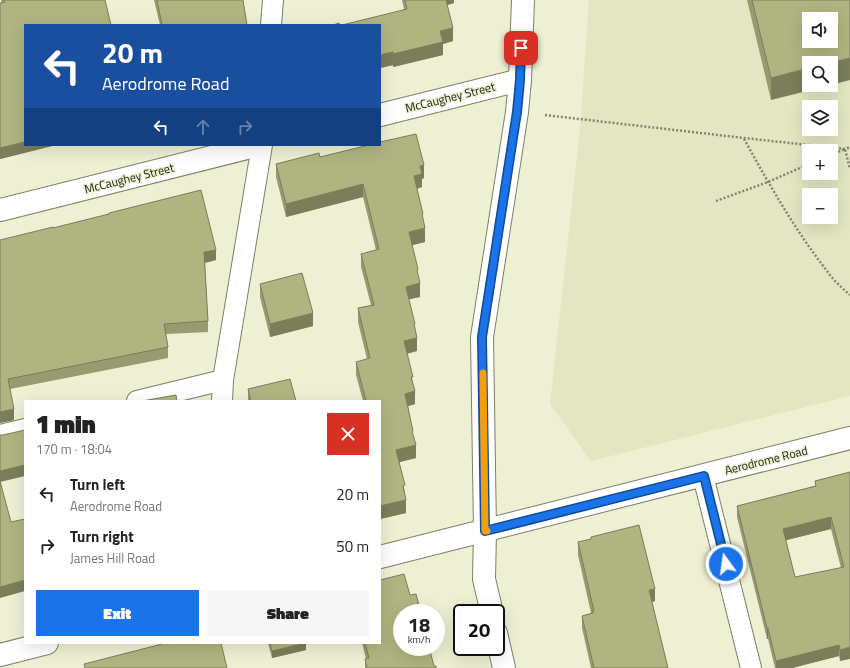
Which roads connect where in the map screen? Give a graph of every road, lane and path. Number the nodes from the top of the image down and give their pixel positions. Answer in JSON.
{"nodes":[{"id":1,"x":273,"y":0,"type":"edge"},
{"id":2,"x":523,"y":0,"type":"edge"},
{"id":3,"x":271,"y":24,"type":"edge"},
{"id":4,"x":520,"y":80,"type":"junction"},
{"id":5,"x":517,"y":112,"type":"junction"},
{"id":6,"x":381,"y":115,"type":"edge"},
{"id":7,"x":744,"y":138,"type":"junction"},
{"id":8,"x":255,"y":146,"type":"edge"},
{"id":9,"x":262,"y":146,"type":"edge"},
{"id":10,"x":850,"y":147,"type":"edge"},
{"id":11,"x":845,"y":149,"type":"junction"},
{"id":12,"x":838,"y":152,"type":"edge"},
{"id":13,"x":802,"y":167,"type":"edge"},
{"id":14,"x":850,"y":169,"type":"edge"},
{"id":15,"x":768,"y":182,"type":"junction"},
{"id":16,"x":716,"y":201,"type":"dead end"},
{"id":17,"x":0,"y":210,"type":"edge"},
{"id":18,"x":850,"y":296,"type":"edge"},
{"id":19,"x":223,"y":380,"type":"junction"},
{"id":20,"x":141,"y":400,"type":"edge"},
{"id":21,"x":222,"y":400,"type":"edge"},
{"id":22,"x":24,"y":429,"type":"edge"},
{"id":23,"x":0,"y":435,"type":"edge"},
{"id":24,"x":850,"y":438,"type":"edge"},
{"id":25,"x":704,"y":476,"type":"junction"},
{"id":26,"x":485,"y":531,"type":"junction"},
{"id":27,"x":381,"y":557,"type":"edge"},
{"id":28,"x":490,"y":604,"type":"edge"},
{"id":29,"x":43,"y":644,"type":"edge"},
{"id":30,"x":0,"y":655,"type":"edge"},
{"id":31,"x":501,"y":656,"type":"edge"},
{"id":32,"x":504,"y":668,"type":"edge"},
{"id":33,"x":751,"y":668,"type":"edge"}],
"edges":[{"from":1,"to":3,"type":"lane"},
{"from":2,"to":4,"type":"street"},
{"from":4,"to":5,"type":"street"},
{"from":4,"to":6,"type":"street","name":"McCaughey Street"},
{"from":5,"to":7,"type":"path"},
{"from":5,"to":26,"type":"street"},
{"from":7,"to":11,"type":"path"},
{"from":7,"to":15,"type":"path"},
{"from":8,"to":17,"type":"street","name":"McCaughey Street"},
{"from":9,"to":19,"type":"lane"},
{"from":10,"to":11,"type":"path"},
{"from":11,"to":12,"type":"path"},
{"from":11,"to":14,"type":"path"},
{"from":13,"to":15,"type":"path"},
{"from":15,"to":16,"type":"path"},
{"from":15,"to":18,"type":"path"},
{"from":19,"to":20,"type":"lane"},
{"from":19,"to":21,"type":"lane"},
{"from":22,"to":23,"type":"lane"},
{"from":24,"to":25,"type":"street","name":"Aerodrome Road"},
{"from":25,"to":26,"type":"street","name":"Aerodrome Road"},
{"from":25,"to":33,"type":"lane"},
{"from":26,"to":27,"type":"street","name":"Aerodrome Road"},
{"from":26,"to":28,"type":"street"},
{"from":29,"to":30,"type":"street"},
{"from":31,"to":32,"type":"street"}]}
